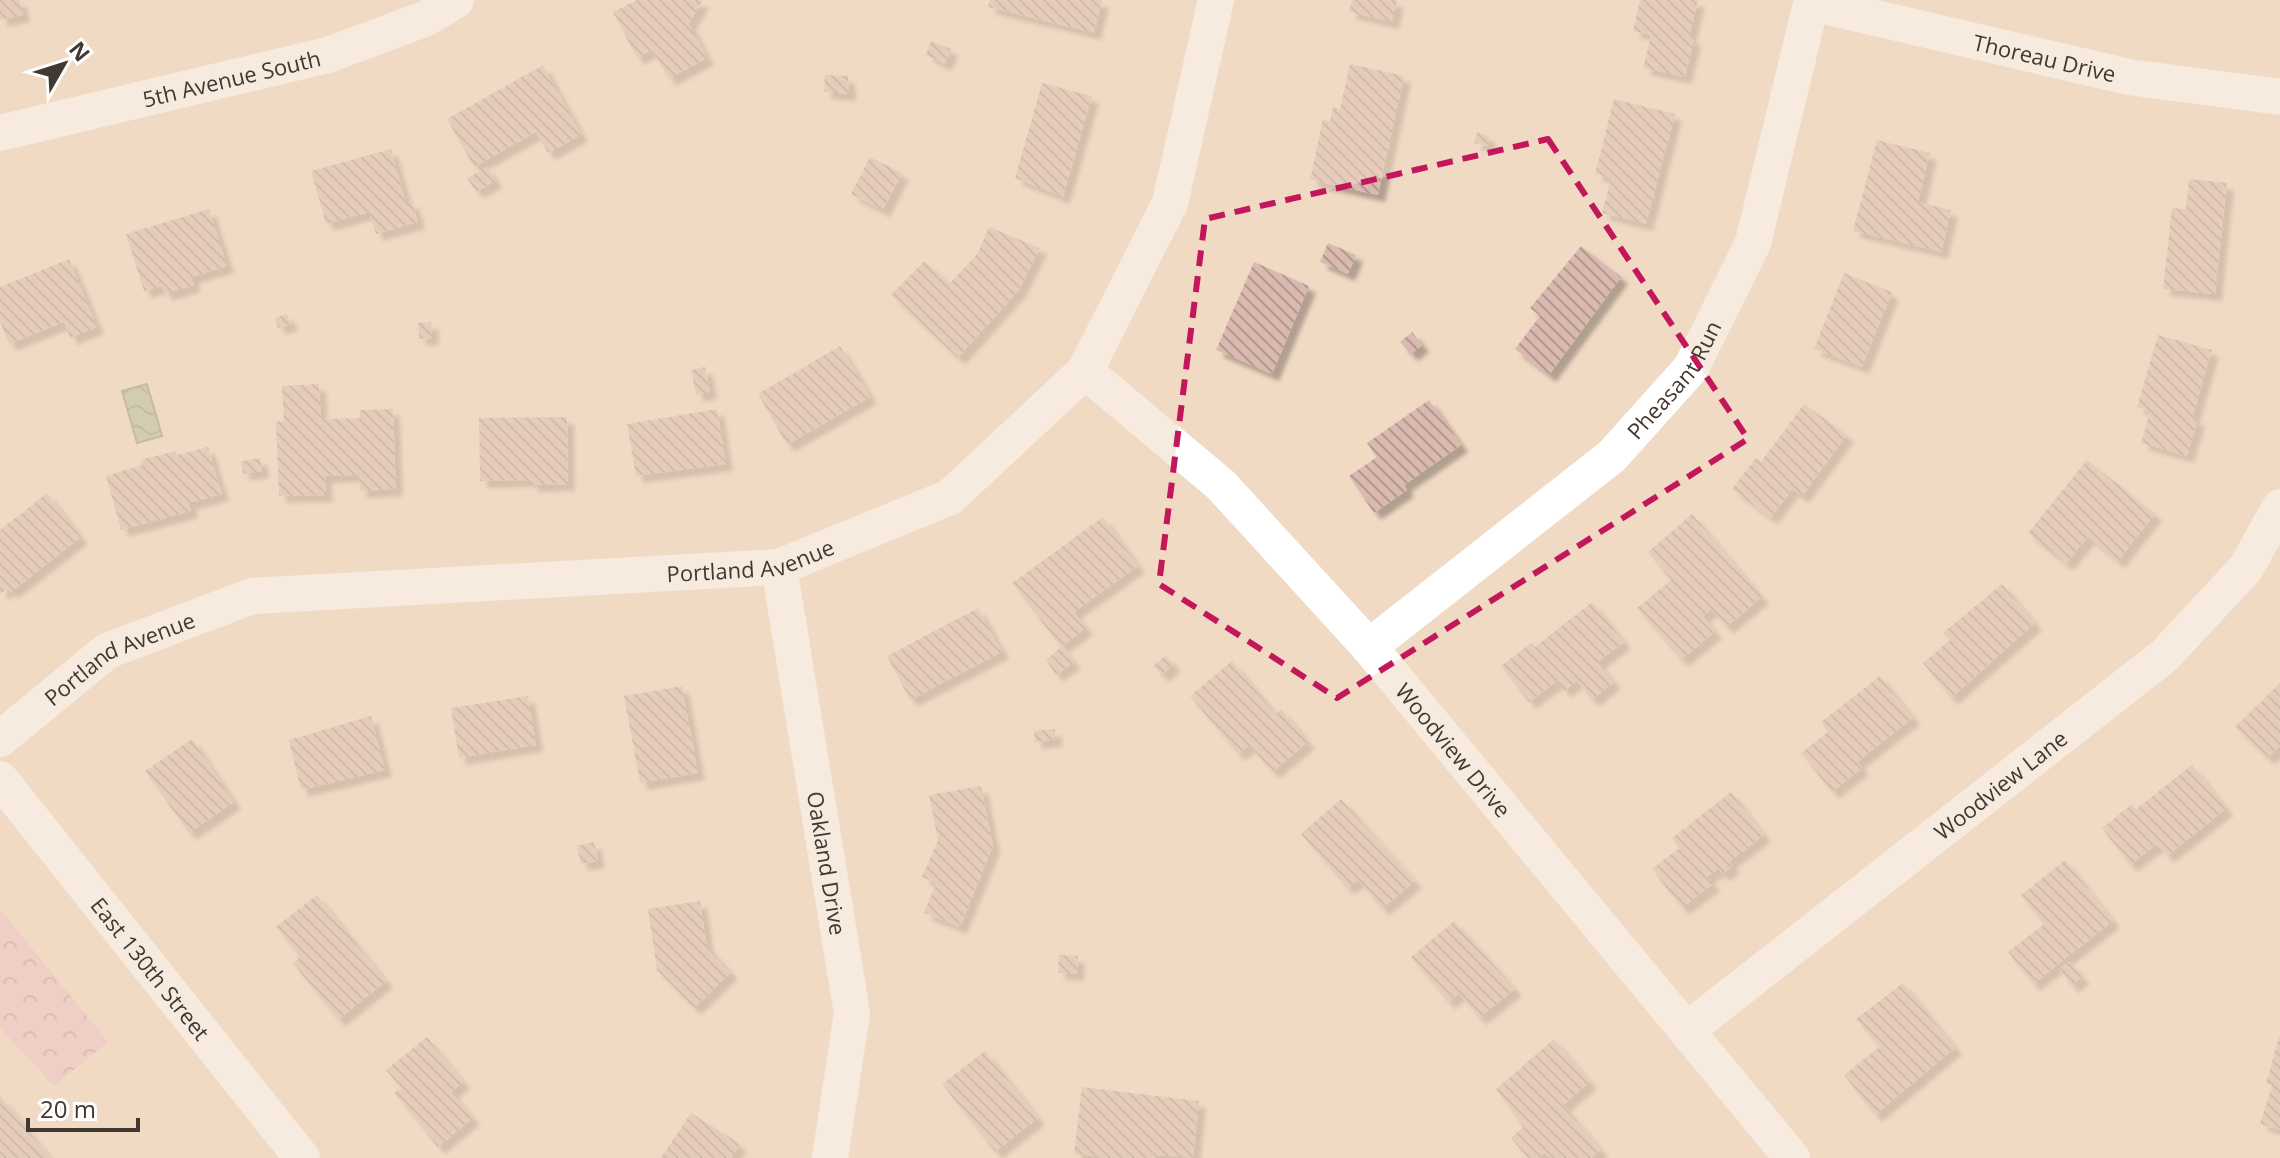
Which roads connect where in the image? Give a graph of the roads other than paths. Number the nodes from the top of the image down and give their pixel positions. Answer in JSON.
{"nodes":[{"id":1,"x":456,"y":0,"type":"edge"},
{"id":2,"x":1216,"y":0,"type":"edge"},
{"id":3,"x":1811,"y":2,"type":"edge"},
{"id":4,"x":2280,"y":97,"type":"edge"},
{"id":5,"x":0,"y":133,"type":"edge"},
{"id":6,"x":1085,"y":371,"type":"junction"},
{"id":7,"x":2280,"y":507,"type":"edge"},
{"id":8,"x":779,"y":567,"type":"junction"},
{"id":9,"x":1369,"y":647,"type":"junction"},
{"id":10,"x":0,"y":739,"type":"edge"},
{"id":11,"x":0,"y":779,"type":"edge"},
{"id":12,"x":1687,"y":1030,"type":"junction"},
{"id":13,"x":302,"y":1158,"type":"edge"},
{"id":14,"x":830,"y":1158,"type":"edge"},
{"id":15,"x":1792,"y":1158,"type":"edge"}],
"edges":[{"from":1,"to":5,"type":"street","name":"5th Avenue South"},
{"from":2,"to":6,"type":"street","name":"Portland Avenue"},
{"from":3,"to":4,"type":"street","name":"Thoreau Drive"},
{"from":3,"to":9,"type":"street","name":"Pheasant Run"},
{"from":6,"to":8,"type":"street","name":"Portland Avenue"},
{"from":6,"to":9,"type":"street","name":"Woodview Drive"},
{"from":7,"to":12,"type":"street","name":"Woodview Lane"},
{"from":8,"to":10,"type":"street","name":"Portland Avenue"},
{"from":8,"to":14,"type":"street","name":"Oakland Drive"},
{"from":9,"to":12,"type":"street","name":"Woodview Drive"},
{"from":11,"to":13,"type":"street","name":"East 130th Street"},
{"from":12,"to":15,"type":"street","name":"Woodview Drive"}]}
